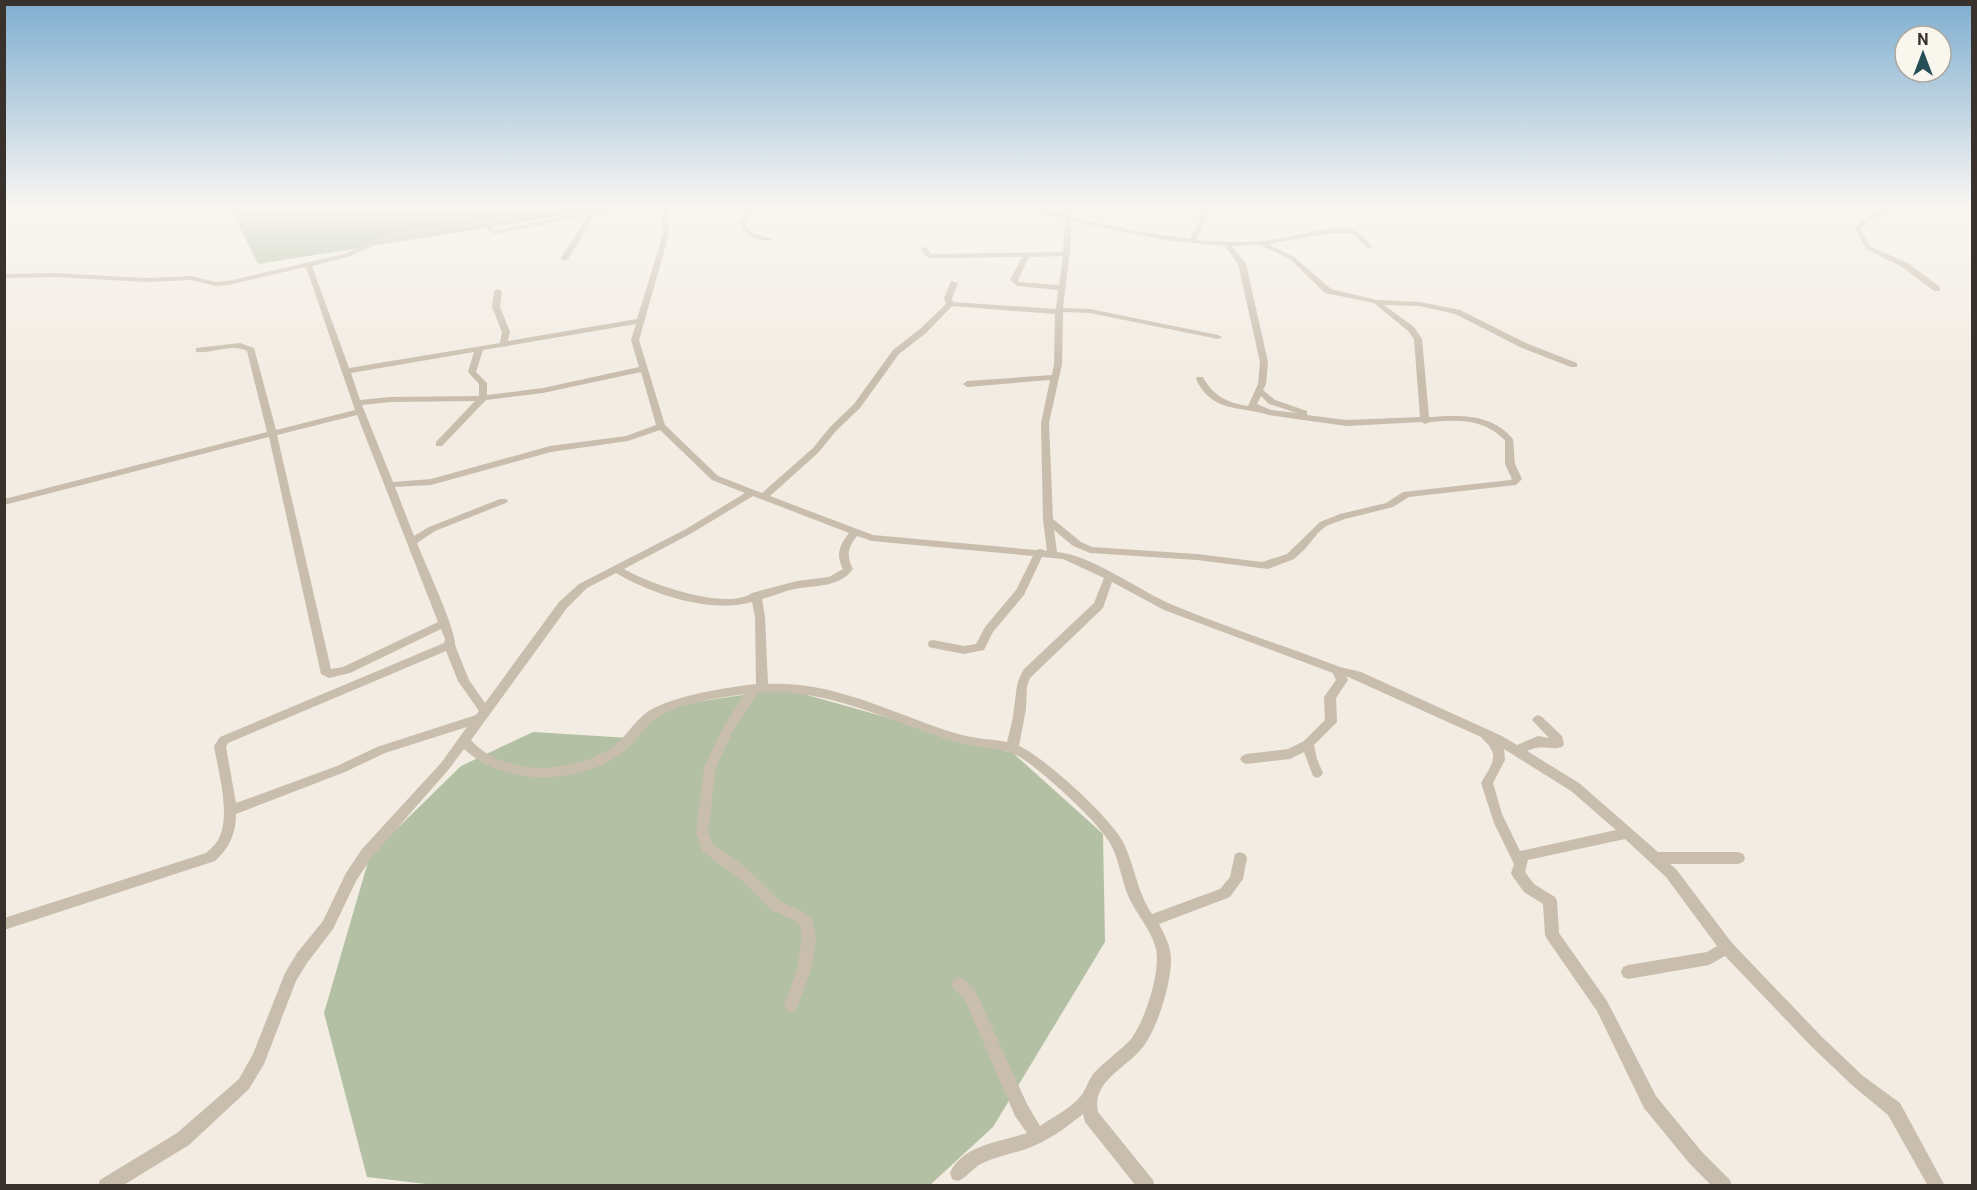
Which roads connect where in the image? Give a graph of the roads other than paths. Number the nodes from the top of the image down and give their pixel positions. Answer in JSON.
{"nodes":[{"id":1,"x":318,"y":264,"type":"edge"},
{"id":2,"x":657,"y":264,"type":"edge"},
{"id":3,"x":1022,"y":264,"type":"edge"},
{"id":4,"x":1065,"y":264,"type":"edge"},
{"id":5,"x":1242,"y":264,"type":"edge"},
{"id":6,"x":1298,"y":264,"type":"edge"},
{"id":7,"x":1902,"y":264,"type":"edge"},
{"id":8,"x":309,"y":266,"type":"junction"},
{"id":9,"x":4,"y":276,"type":"edge"},
{"id":10,"x":954,"y":283,"type":"dead end"},
{"id":11,"x":1063,"y":288,"type":"junction"},
{"id":12,"x":1937,"y":289,"type":"dead end"},
{"id":13,"x":498,"y":291,"type":"dead end"},
{"id":14,"x":1377,"y":302,"type":"junction"},
{"id":15,"x":950,"y":304,"type":"junction"},
{"id":16,"x":1060,"y":311,"type":"junction"},
{"id":17,"x":640,"y":321,"type":"junction"},
{"id":18,"x":1218,"y":337,"type":"dead end"},
{"id":19,"x":503,"y":345,"type":"junction"},
{"id":20,"x":479,"y":349,"type":"junction"},
{"id":21,"x":199,"y":350,"type":"dead end"},
{"id":22,"x":1574,"y":365,"type":"dead end"},
{"id":23,"x":642,"y":369,"type":"junction"},
{"id":24,"x":347,"y":371,"type":"junction"},
{"id":25,"x":1054,"y":377,"type":"junction"},
{"id":26,"x":1200,"y":379,"type":"dead end"},
{"id":27,"x":967,"y":384,"type":"dead end"},
{"id":28,"x":1260,"y":391,"type":"junction"},
{"id":29,"x":483,"y":398,"type":"junction"},
{"id":30,"x":359,"y":407,"type":"junction"},
{"id":31,"x":1257,"y":409,"type":"junction"},
{"id":32,"x":1321,"y":421,"type":"junction"},
{"id":33,"x":1425,"y":421,"type":"junction"},
{"id":34,"x":661,"y":426,"type":"junction"},
{"id":35,"x":272,"y":435,"type":"junction"},
{"id":36,"x":439,"y":444,"type":"dead end"},
{"id":37,"x":390,"y":485,"type":"junction"},
{"id":38,"x":759,"y":494,"type":"junction"},
{"id":39,"x":4,"y":501,"type":"edge"},
{"id":40,"x":503,"y":501,"type":"dead end"},
{"id":41,"x":1048,"y":520,"type":"junction"},
{"id":42,"x":855,"y":532,"type":"junction"},
{"id":43,"x":412,"y":542,"type":"junction"},
{"id":44,"x":1090,"y":550,"type":"junction"},
{"id":45,"x":1046,"y":553,"type":"junction"},
{"id":46,"x":1086,"y":564,"type":"junction"},
{"id":47,"x":616,"y":569,"type":"junction"},
{"id":48,"x":1109,"y":577,"type":"junction"},
{"id":49,"x":756,"y":596,"type":"junction"},
{"id":50,"x":444,"y":623,"type":"junction"},
{"id":51,"x":933,"y":644,"type":"dead end"},
{"id":52,"x":450,"y":645,"type":"junction"},
{"id":53,"x":1338,"y":670,"type":"junction"},
{"id":54,"x":757,"y":689,"type":"junction"},
{"id":55,"x":481,"y":714,"type":"junction"},
{"id":56,"x":1538,"y":720,"type":"dead end"},
{"id":57,"x":1480,"y":730,"type":"junction"},
{"id":58,"x":464,"y":740,"type":"junction"},
{"id":59,"x":1308,"y":744,"type":"junction"},
{"id":60,"x":1011,"y":748,"type":"junction"},
{"id":61,"x":1518,"y":750,"type":"junction"},
{"id":62,"x":1246,"y":759,"type":"dead end"},
{"id":63,"x":1317,"y":773,"type":"dead end"},
{"id":64,"x":230,"y":811,"type":"junction"},
{"id":65,"x":1628,"y":833,"type":"junction"},
{"id":66,"x":1240,"y":858,"type":"dead end"},
{"id":67,"x":1654,"y":858,"type":"junction"},
{"id":68,"x":1738,"y":858,"type":"dead end"},
{"id":69,"x":1519,"y":861,"type":"junction"},
{"id":70,"x":1151,"y":921,"type":"junction"},
{"id":71,"x":4,"y":924,"type":"edge"},
{"id":72,"x":1727,"y":948,"type":"junction"},
{"id":73,"x":1628,"y":972,"type":"dead end"},
{"id":74,"x":959,"y":984,"type":"dead end"},
{"id":75,"x":790,"y":1005,"type":"dead end"},
{"id":76,"x":1088,"y":1100,"type":"junction"},
{"id":77,"x":1038,"y":1136,"type":"junction"},
{"id":78,"x":958,"y":1173,"type":"dead end"},
{"id":79,"x":106,"y":1185,"type":"edge"},
{"id":80,"x":1147,"y":1185,"type":"edge"},
{"id":81,"x":1724,"y":1185,"type":"edge"},
{"id":82,"x":1937,"y":1185,"type":"edge"}],
"edges":[{"from":1,"to":8,"type":"street"},
{"from":2,"to":17,"type":"street"},
{"from":3,"to":11,"type":"street"},
{"from":4,"to":11,"type":"street"},
{"from":5,"to":28,"type":"street"},
{"from":6,"to":14,"type":"street"},
{"from":7,"to":12,"type":"street"},
{"from":8,"to":9,"type":"street"},
{"from":8,"to":24,"type":"street"},
{"from":10,"to":15,"type":"street"},
{"from":11,"to":16,"type":"street"},
{"from":13,"to":19,"type":"street"},
{"from":14,"to":22,"type":"street"},
{"from":14,"to":33,"type":"street"},
{"from":15,"to":16,"type":"street"},
{"from":15,"to":38,"type":"street"},
{"from":16,"to":18,"type":"street"},
{"from":16,"to":25,"type":"street"},
{"from":17,"to":19,"type":"street"},
{"from":17,"to":23,"type":"street"},
{"from":19,"to":20,"type":"street"},
{"from":20,"to":24,"type":"street"},
{"from":20,"to":29,"type":"street"},
{"from":21,"to":35,"type":"street"},
{"from":23,"to":29,"type":"street"},
{"from":23,"to":34,"type":"street"},
{"from":24,"to":30,"type":"street"},
{"from":25,"to":27,"type":"street"},
{"from":25,"to":41,"type":"street"},
{"from":26,"to":31,"type":"street"},
{"from":28,"to":31,"type":"street"},
{"from":28,"to":32,"type":"street"},
{"from":29,"to":30,"type":"street"},
{"from":29,"to":36,"type":"street"},
{"from":30,"to":35,"type":"street"},
{"from":30,"to":37,"type":"street"},
{"from":31,"to":32,"type":"street"},
{"from":32,"to":33,"type":"street"},
{"from":33,"to":44,"type":"street"},
{"from":34,"to":37,"type":"street"},
{"from":34,"to":38,"type":"street"},
{"from":35,"to":39,"type":"street"},
{"from":35,"to":50,"type":"street"},
{"from":37,"to":43,"type":"street"},
{"from":38,"to":42,"type":"street"},
{"from":38,"to":47,"type":"street"},
{"from":40,"to":43,"type":"street"},
{"from":41,"to":44,"type":"street"},
{"from":41,"to":45,"type":"street"},
{"from":42,"to":45,"type":"street"},
{"from":42,"to":49,"type":"street"},
{"from":43,"to":50,"type":"street"},
{"from":44,"to":46,"type":"street"},
{"from":45,"to":46,"type":"street"},
{"from":45,"to":51,"type":"street"},
{"from":46,"to":48,"type":"street"},
{"from":47,"to":49,"type":"street"},
{"from":47,"to":55,"type":"street"},
{"from":48,"to":53,"type":"street"},
{"from":48,"to":60,"type":"street"},
{"from":49,"to":54,"type":"street"},
{"from":50,"to":52,"type":"street"},
{"from":52,"to":55,"type":"street"},
{"from":52,"to":64,"type":"street"},
{"from":53,"to":57,"type":"street"},
{"from":53,"to":59,"type":"street"},
{"from":54,"to":58,"type":"street"},
{"from":54,"to":60,"type":"street"},
{"from":54,"to":75,"type":"street"},
{"from":55,"to":58,"type":"street"},
{"from":55,"to":64,"type":"street"},
{"from":56,"to":61,"type":"street"},
{"from":57,"to":61,"type":"street"},
{"from":57,"to":69,"type":"street"},
{"from":58,"to":79,"type":"street"},
{"from":59,"to":62,"type":"street"},
{"from":59,"to":63,"type":"street"},
{"from":60,"to":70,"type":"street"},
{"from":61,"to":65,"type":"street"},
{"from":64,"to":71,"type":"street"},
{"from":65,"to":67,"type":"street"},
{"from":65,"to":69,"type":"street"},
{"from":66,"to":70,"type":"street"},
{"from":67,"to":68,"type":"street"},
{"from":67,"to":72,"type":"street"},
{"from":69,"to":81,"type":"street"},
{"from":70,"to":76,"type":"street"},
{"from":72,"to":73,"type":"street"},
{"from":72,"to":82,"type":"street"},
{"from":74,"to":77,"type":"street"},
{"from":76,"to":77,"type":"street"},
{"from":76,"to":80,"type":"street"},
{"from":77,"to":78,"type":"street"}]}
